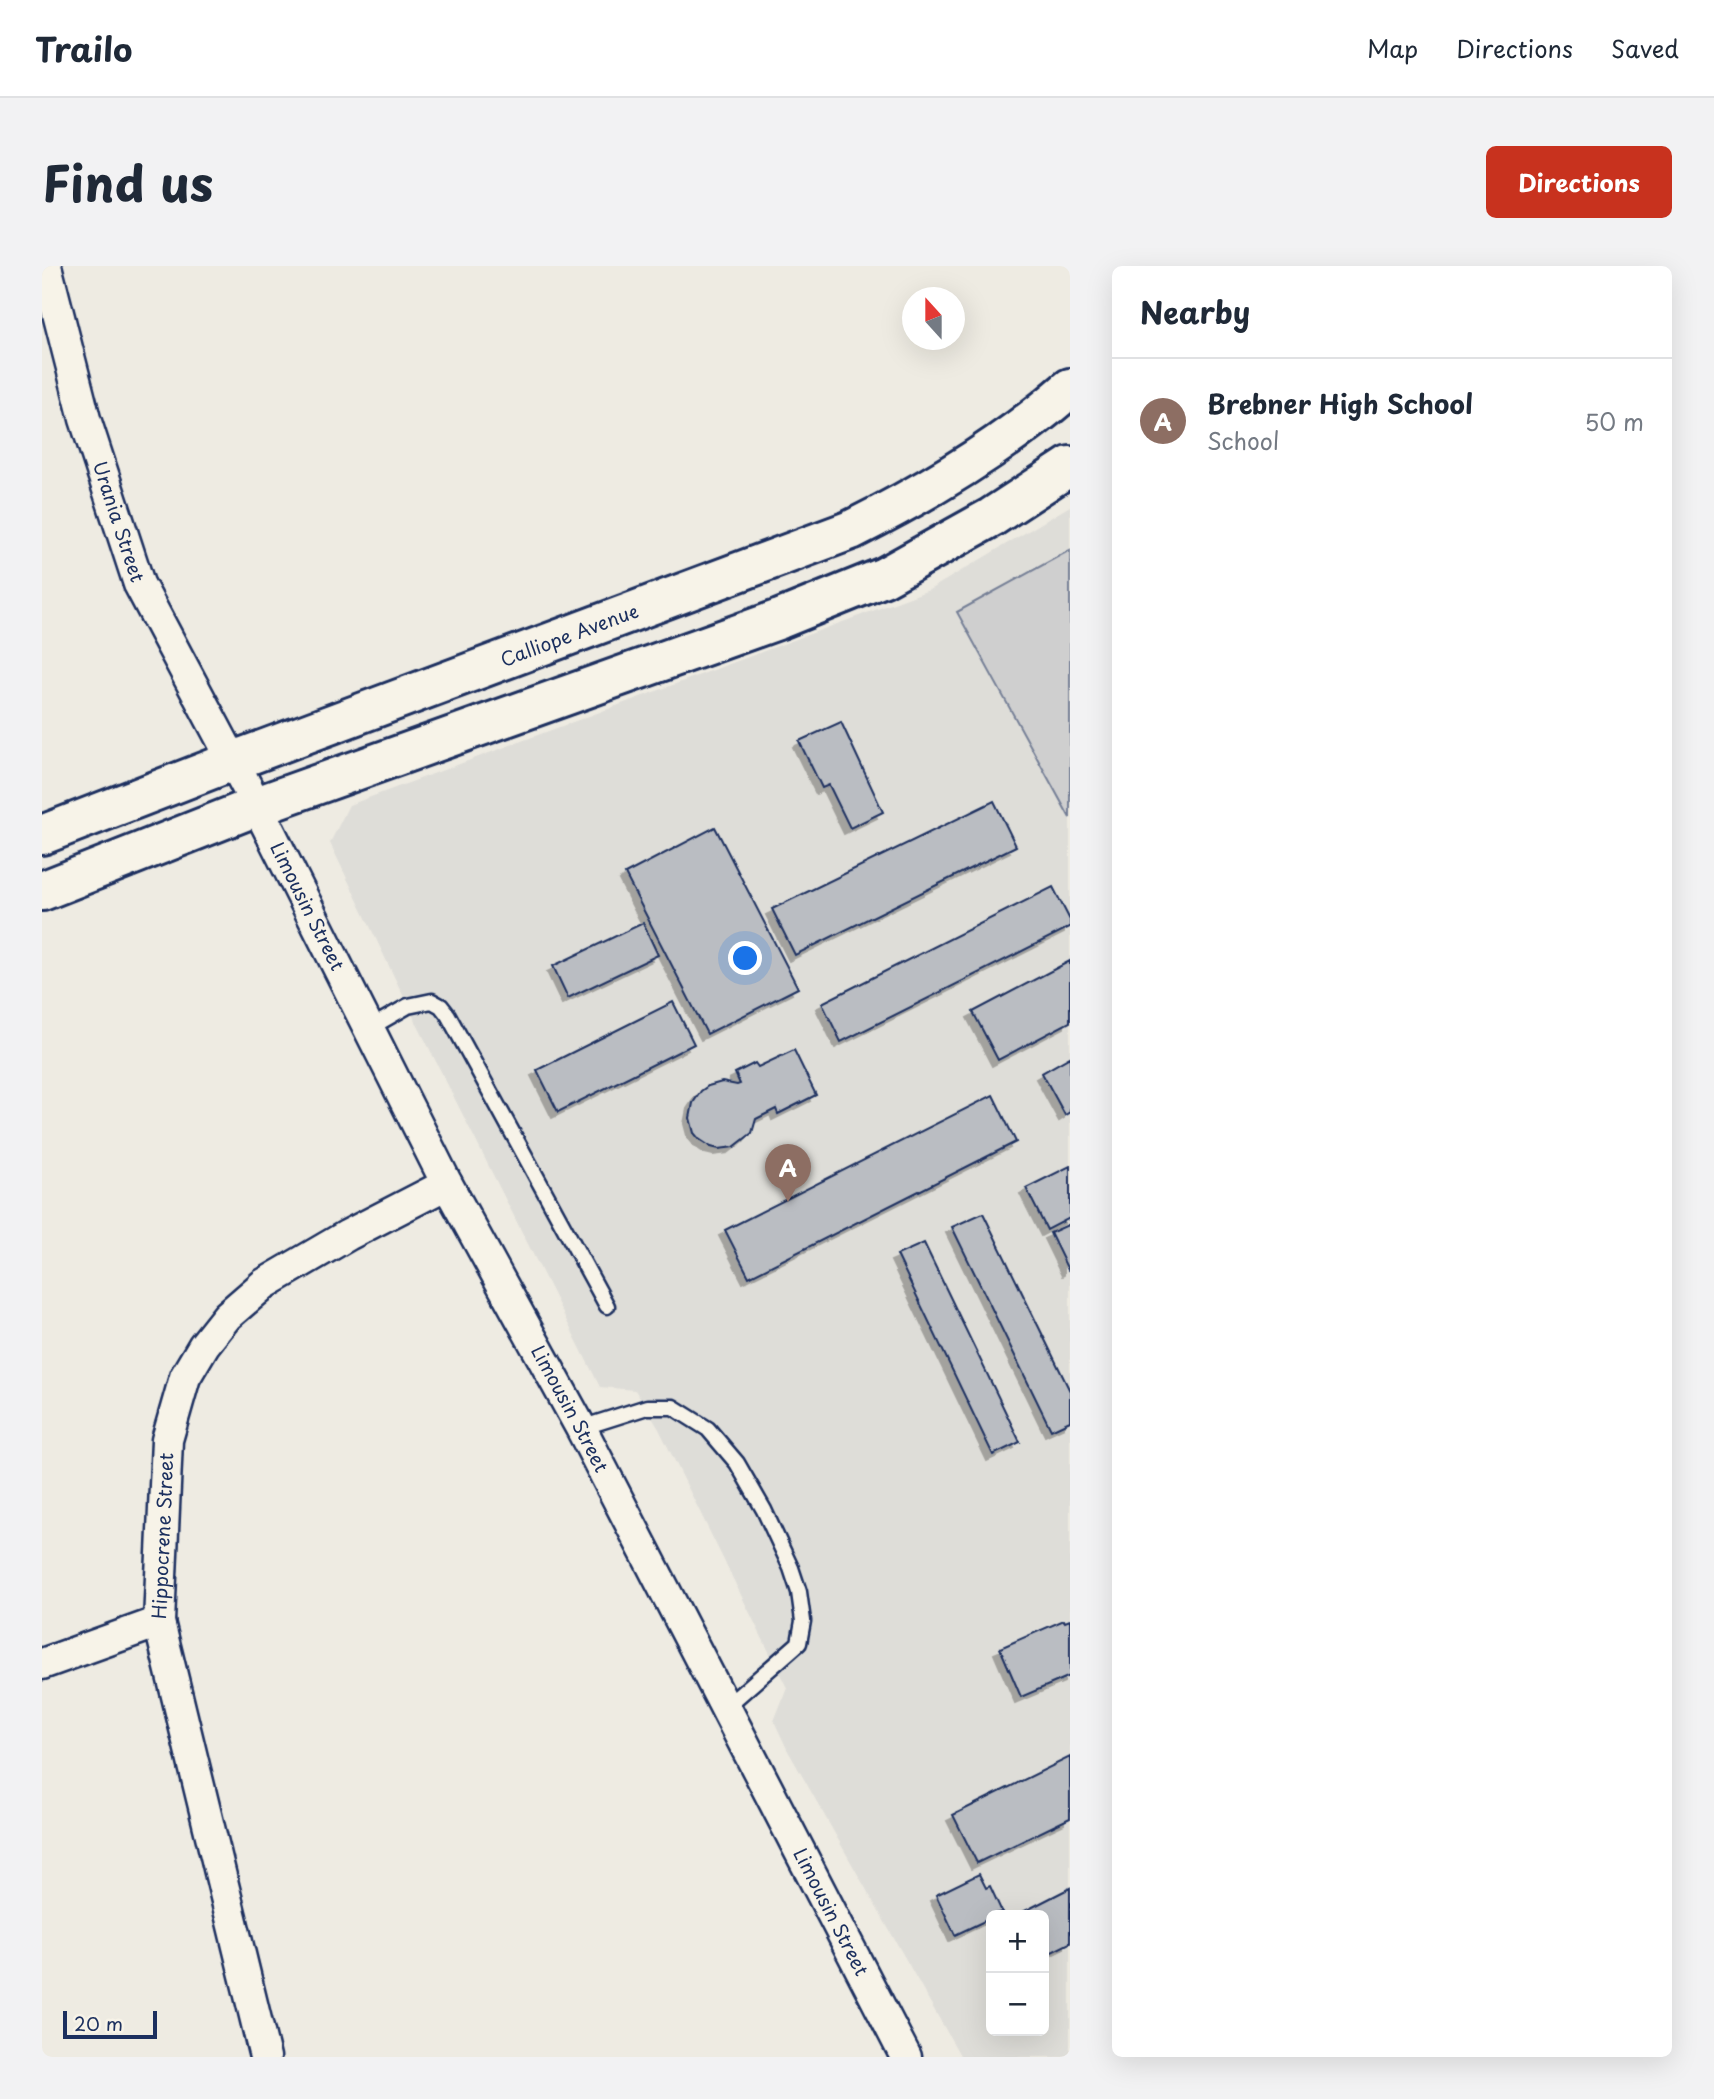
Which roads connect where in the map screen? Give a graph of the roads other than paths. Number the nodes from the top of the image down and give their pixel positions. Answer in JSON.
{"nodes":[{"id":1,"x":46,"y":266,"type":"edge"},
{"id":2,"x":1070,"y":388,"type":"edge"},
{"id":3,"x":1070,"y":466,"type":"edge"},
{"id":4,"x":233,"y":761,"type":"junction"},
{"id":5,"x":257,"y":806,"type":"junction"},
{"id":6,"x":42,"y":835,"type":"edge"},
{"id":7,"x":42,"y":891,"type":"edge"},
{"id":8,"x":368,"y":1029,"type":"junction"},
{"id":9,"x":447,"y":1184,"type":"junction"},
{"id":10,"x":607,"y":1306,"type":"dead end"},
{"id":11,"x":581,"y":1428,"type":"junction"},
{"id":12,"x":159,"y":1622,"type":"junction"},
{"id":13,"x":42,"y":1664,"type":"edge"},
{"id":14,"x":726,"y":1707,"type":"junction"},
{"id":15,"x":265,"y":2057,"type":"edge"},
{"id":16,"x":906,"y":2057,"type":"edge"}],
"edges":[{"from":1,"to":4,"type":"street","name":"Urania Street"},
{"from":2,"to":4,"type":"street","name":"Calliope Avenue"},
{"from":3,"to":5,"type":"street"},
{"from":4,"to":5,"type":"street","name":"Limousin Street"},
{"from":4,"to":6,"type":"street","name":"Calliope Avenue"},
{"from":5,"to":7,"type":"street"},
{"from":5,"to":8,"type":"street","name":"Limousin Street"},
{"from":8,"to":9,"type":"street","name":"Limousin Street"},
{"from":8,"to":10,"type":"lane"},
{"from":9,"to":11,"type":"street","name":"Limousin Street"},
{"from":9,"to":12,"type":"street","name":"Hippocrene Street"},
{"from":11,"to":14,"type":"street","name":"Limousin Street"},
{"from":11,"to":14,"type":"lane"},
{"from":12,"to":13,"type":"street"},
{"from":12,"to":15,"type":"street","name":"Hippocrene Street"},
{"from":14,"to":16,"type":"street","name":"Limousin Street"}]}
